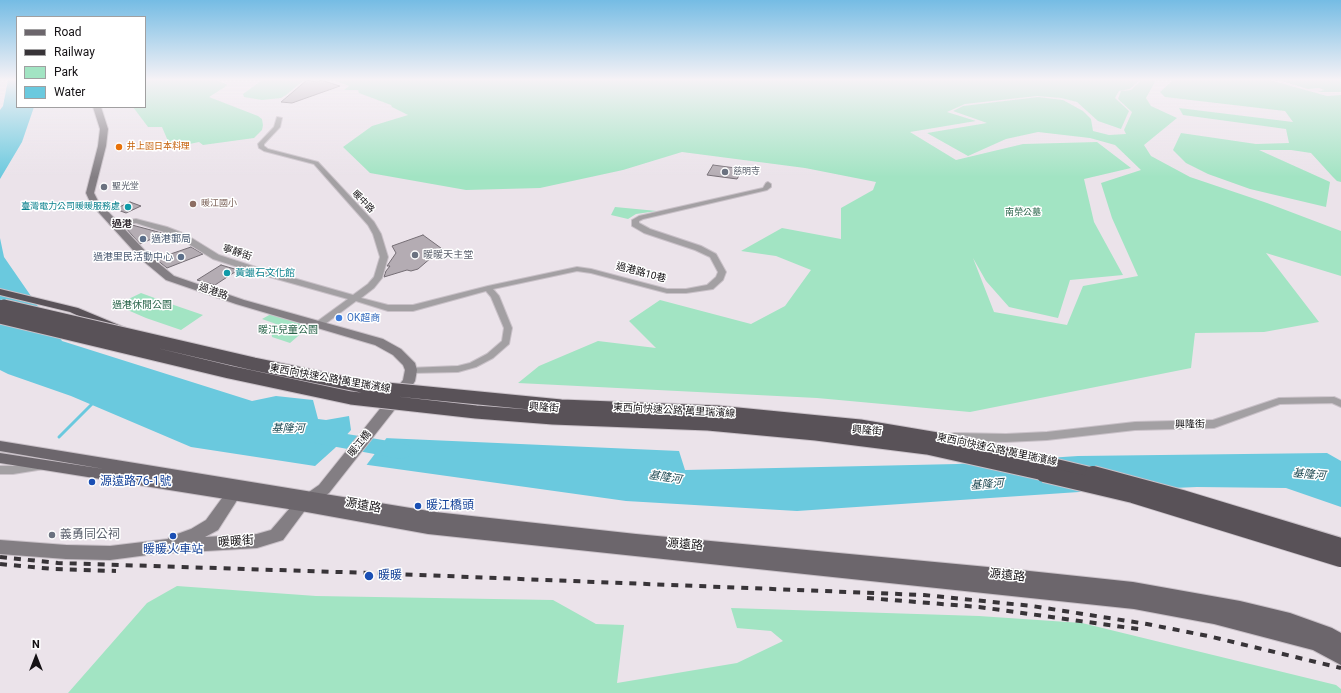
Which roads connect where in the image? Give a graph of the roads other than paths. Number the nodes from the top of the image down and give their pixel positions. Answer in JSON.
{"nodes":[{"id":1,"x":99,"y":112,"type":"edge"},
{"id":2,"x":279,"y":118,"type":"dead end"},
{"id":3,"x":768,"y":184,"type":"dead end"},
{"id":4,"x":113,"y":224,"type":"junction"},
{"id":5,"x":488,"y":288,"type":"junction"},
{"id":6,"x":0,"y":292,"type":"edge"},
{"id":7,"x":355,"y":298,"type":"junction"},
{"id":8,"x":0,"y":305,"type":"edge"},
{"id":9,"x":0,"y":318,"type":"edge"},
{"id":10,"x":318,"y":324,"type":"junction"},
{"id":11,"x":128,"y":334,"type":"junction"},
{"id":12,"x":410,"y":370,"type":"junction"},
{"id":13,"x":396,"y":399,"type":"junction"},
{"id":14,"x":1338,"y":401,"type":"edge"},
{"id":15,"x":0,"y":446,"type":"edge"},
{"id":16,"x":13,"y":456,"type":"edge"},
{"id":17,"x":46,"y":465,"type":"junction"},
{"id":18,"x":0,"y":470,"type":"edge"},
{"id":19,"x":235,"y":490,"type":"junction"},
{"id":20,"x":312,"y":497,"type":"junction"},
{"id":21,"x":1341,"y":546,"type":"edge"},
{"id":22,"x":0,"y":547,"type":"edge"},
{"id":23,"x":155,"y":547,"type":"junction"},
{"id":24,"x":1341,"y":558,"type":"edge"},
{"id":25,"x":1134,"y":595,"type":"junction"},
{"id":26,"x":1341,"y":642,"type":"edge"},
{"id":27,"x":1341,"y":656,"type":"edge"}],
"edges":[{"from":1,"to":4,"type":"street","name":"過港路"},
{"from":2,"to":7,"type":"street","name":"暖中路"},
{"from":3,"to":5,"type":"street","name":"過港路10巷"},
{"from":4,"to":7,"type":"street","name":"寧靜街"},
{"from":4,"to":10,"type":"street","name":"過港路"},
{"from":5,"to":7,"type":"street","name":"寧靜街"},
{"from":5,"to":12,"type":"street"},
{"from":6,"to":11,"type":"highway"},
{"from":7,"to":10,"type":"street","name":"暖中路"},
{"from":8,"to":11,"type":"highway","name":"東西向快速公路 萬里瑞濱線","bridge":true},
{"from":9,"to":24,"type":"highway","name":"東西向快速公路 萬里瑞濱線","bridge":true},
{"from":10,"to":12,"type":"street","name":"過港路"},
{"from":11,"to":21,"type":"highway","name":"東西向快速公路 萬里瑞濱線","bridge":true},
{"from":12,"to":13,"type":"street"},
{"from":13,"to":14,"type":"street","name":"興隆街"},
{"from":13,"to":20,"type":"street","name":"暖江橋"},
{"from":15,"to":16,"type":"main road"},
{"from":16,"to":17,"type":"main road","name":"源遠路"},
{"from":16,"to":19,"type":"main road","name":"源遠路"},
{"from":17,"to":18,"type":"street","name":"源遠路"},
{"from":17,"to":19,"type":"main road","name":"源遠路"},
{"from":19,"to":20,"type":"main road","name":"源遠路"},
{"from":19,"to":23,"type":"street","name":"暖暖街"},
{"from":20,"to":23,"type":"street","name":"暖暖街"},
{"from":20,"to":25,"type":"main road","name":"源遠路"},
{"from":22,"to":23,"type":"street","name":"暖暖街"},
{"from":25,"to":26,"type":"main road","name":"源遠路"},
{"from":25,"to":27,"type":"main road","name":"源遠路"}]}
